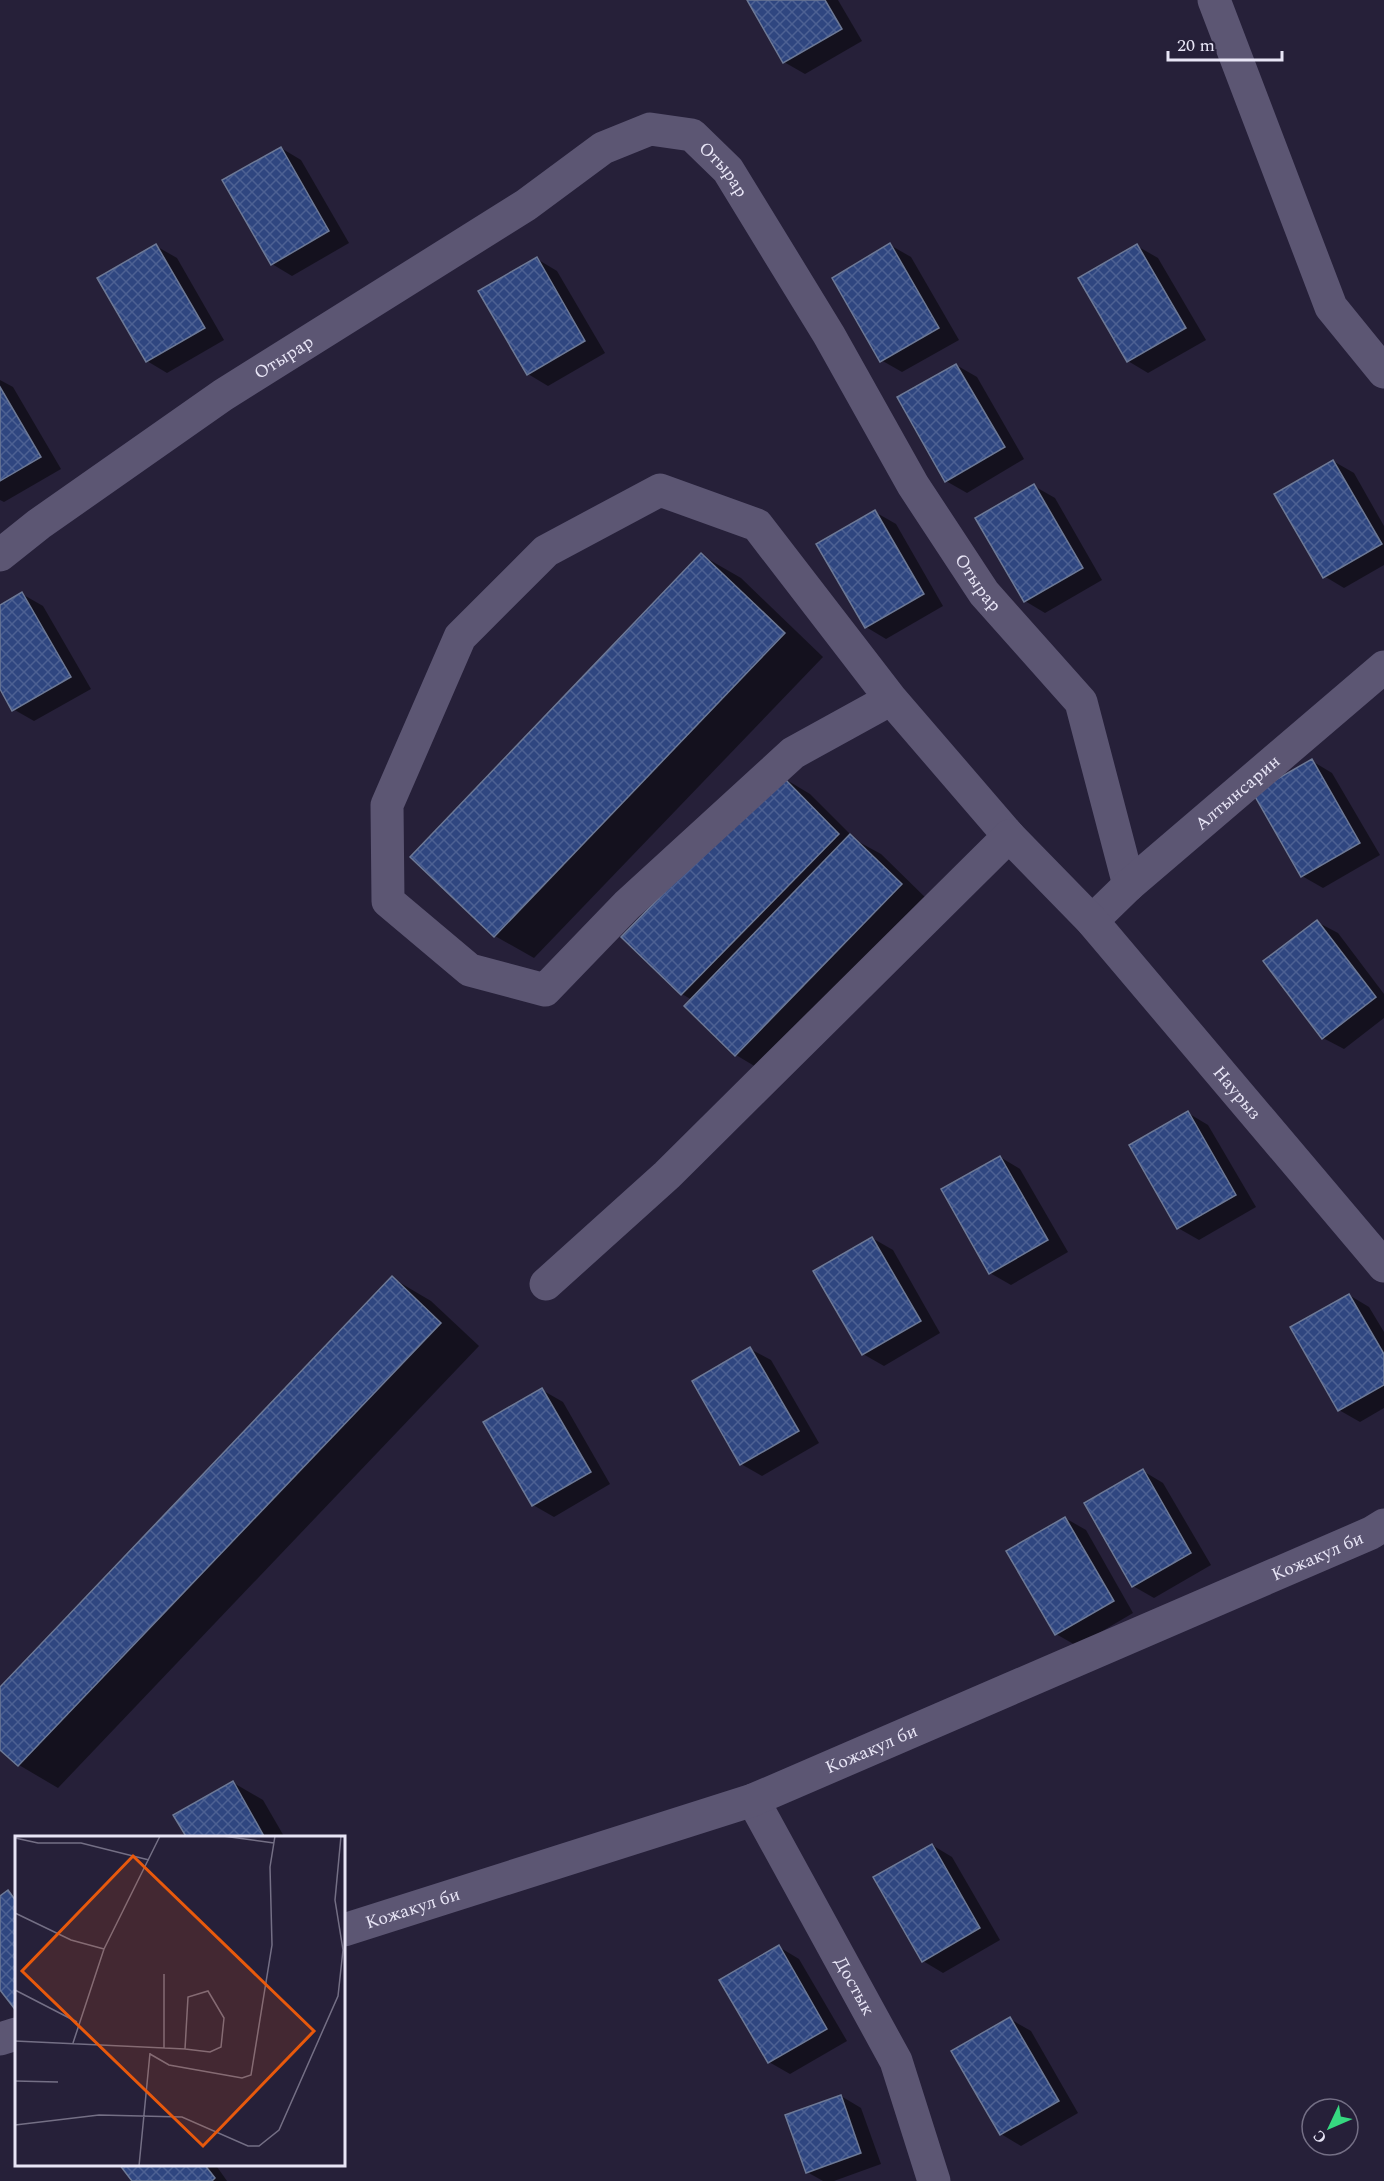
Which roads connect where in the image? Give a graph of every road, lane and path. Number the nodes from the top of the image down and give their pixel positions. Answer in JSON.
{"nodes":[{"id":1,"x":1214,"y":0,"type":"edge"},
{"id":2,"x":1384,"y":372,"type":"edge"},
{"id":3,"x":0,"y":555,"type":"edge"},
{"id":4,"x":1384,"y":668,"type":"edge"},
{"id":5,"x":891,"y":699,"type":"junction"},
{"id":6,"x":1009,"y":836,"type":"junction"},
{"id":7,"x":1129,"y":885,"type":"junction"},
{"id":8,"x":1092,"y":921,"type":"junction"},
{"id":9,"x":1384,"y":1266,"type":"edge"},
{"id":10,"x":546,"y":1284,"type":"dead end"},
{"id":11,"x":1380,"y":1536,"type":"edge"},
{"id":12,"x":753,"y":1800,"type":"junction"},
{"id":13,"x":345,"y":1930,"type":"edge"},
{"id":14,"x":15,"y":2034,"type":"edge"},
{"id":15,"x":0,"y":2039,"type":"edge"},
{"id":16,"x":934,"y":2181,"type":"edge"}],
"edges":[{"from":1,"to":2,"type":"street"},
{"from":3,"to":7,"type":"street","name":"Отырар"},
{"from":4,"to":7,"type":"street","name":"Алтынсарин"},
{"from":5,"to":5,"type":"street","name":"Наурыз"},
{"from":5,"to":6,"type":"street","name":"Наурыз"},
{"from":6,"to":8,"type":"street","name":"Наурыз"},
{"from":6,"to":10,"type":"street"},
{"from":7,"to":8,"type":"street","name":"Алтынсарин"},
{"from":8,"to":9,"type":"street","name":"Наурыз"},
{"from":11,"to":12,"type":"street","name":"Кожакул би"},
{"from":12,"to":13,"type":"street","name":"Кожакул би"},
{"from":12,"to":16,"type":"street","name":"Достык"},
{"from":14,"to":15,"type":"street"}]}
